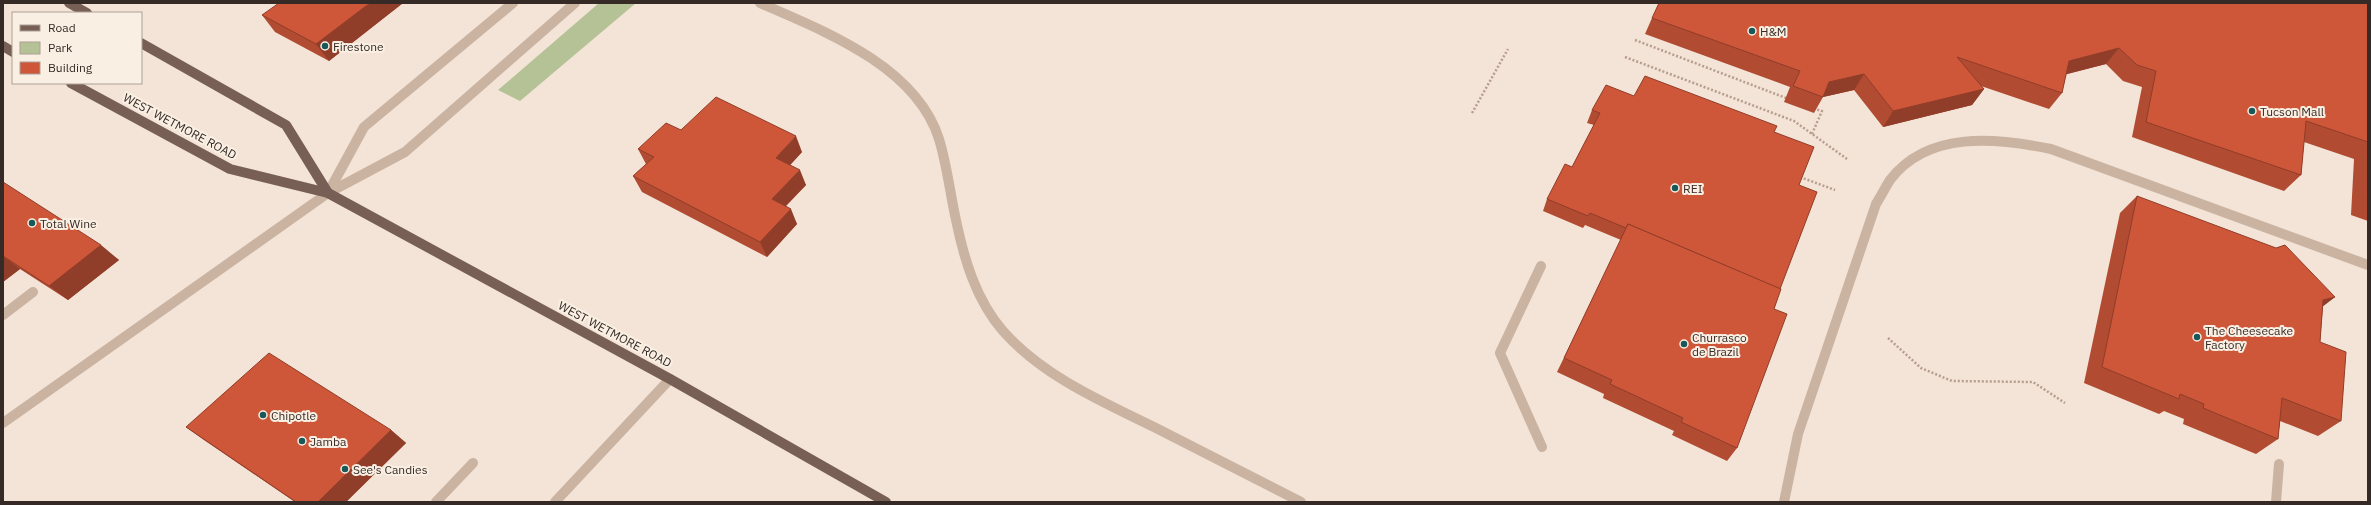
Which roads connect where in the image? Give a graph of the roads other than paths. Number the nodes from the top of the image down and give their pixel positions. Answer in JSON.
{"nodes":[{"id":1,"x":69,"y":3,"type":"edge"},
{"id":2,"x":513,"y":3,"type":"edge"},
{"id":3,"x":575,"y":3,"type":"edge"},
{"id":4,"x":760,"y":3,"type":"edge"},
{"id":5,"x":85,"y":12,"type":"edge"},
{"id":6,"x":142,"y":44,"type":"edge"},
{"id":7,"x":3,"y":46,"type":"edge"},
{"id":8,"x":12,"y":51,"type":"edge"},
{"id":9,"x":73,"y":84,"type":"edge"},
{"id":10,"x":328,"y":193,"type":"junction"},
{"id":11,"x":2368,"y":265,"type":"edge"},
{"id":12,"x":1541,"y":266,"type":"dead end"},
{"id":13,"x":33,"y":292,"type":"edge"},
{"id":14,"x":3,"y":315,"type":"edge"},
{"id":15,"x":670,"y":378,"type":"junction"},
{"id":16,"x":3,"y":423,"type":"edge"},
{"id":17,"x":1542,"y":447,"type":"dead end"},
{"id":18,"x":473,"y":463,"type":"dead end"},
{"id":19,"x":2279,"y":464,"type":"dead end"},
{"id":20,"x":436,"y":502,"type":"edge"},
{"id":21,"x":555,"y":502,"type":"edge"},
{"id":22,"x":886,"y":502,"type":"edge"},
{"id":23,"x":1301,"y":502,"type":"edge"},
{"id":24,"x":1784,"y":502,"type":"edge"},
{"id":25,"x":2276,"y":502,"type":"edge"}],
"edges":[{"from":1,"to":5,"type":"main road"},
{"from":2,"to":10,"type":"street"},
{"from":3,"to":10,"type":"street"},
{"from":4,"to":23,"type":"street"},
{"from":6,"to":10,"type":"main road","name":"WEST WETMORE ROAD"},
{"from":7,"to":8,"type":"main road"},
{"from":9,"to":10,"type":"main road","name":"WEST WETMORE ROAD"},
{"from":10,"to":15,"type":"main road","name":"WEST WETMORE ROAD"},
{"from":10,"to":16,"type":"street"},
{"from":11,"to":24,"type":"street"},
{"from":12,"to":17,"type":"street"},
{"from":13,"to":14,"type":"street"},
{"from":15,"to":21,"type":"street"},
{"from":15,"to":22,"type":"main road","name":"WEST WETMORE ROAD"},
{"from":18,"to":20,"type":"street"},
{"from":19,"to":25,"type":"street"}]}
